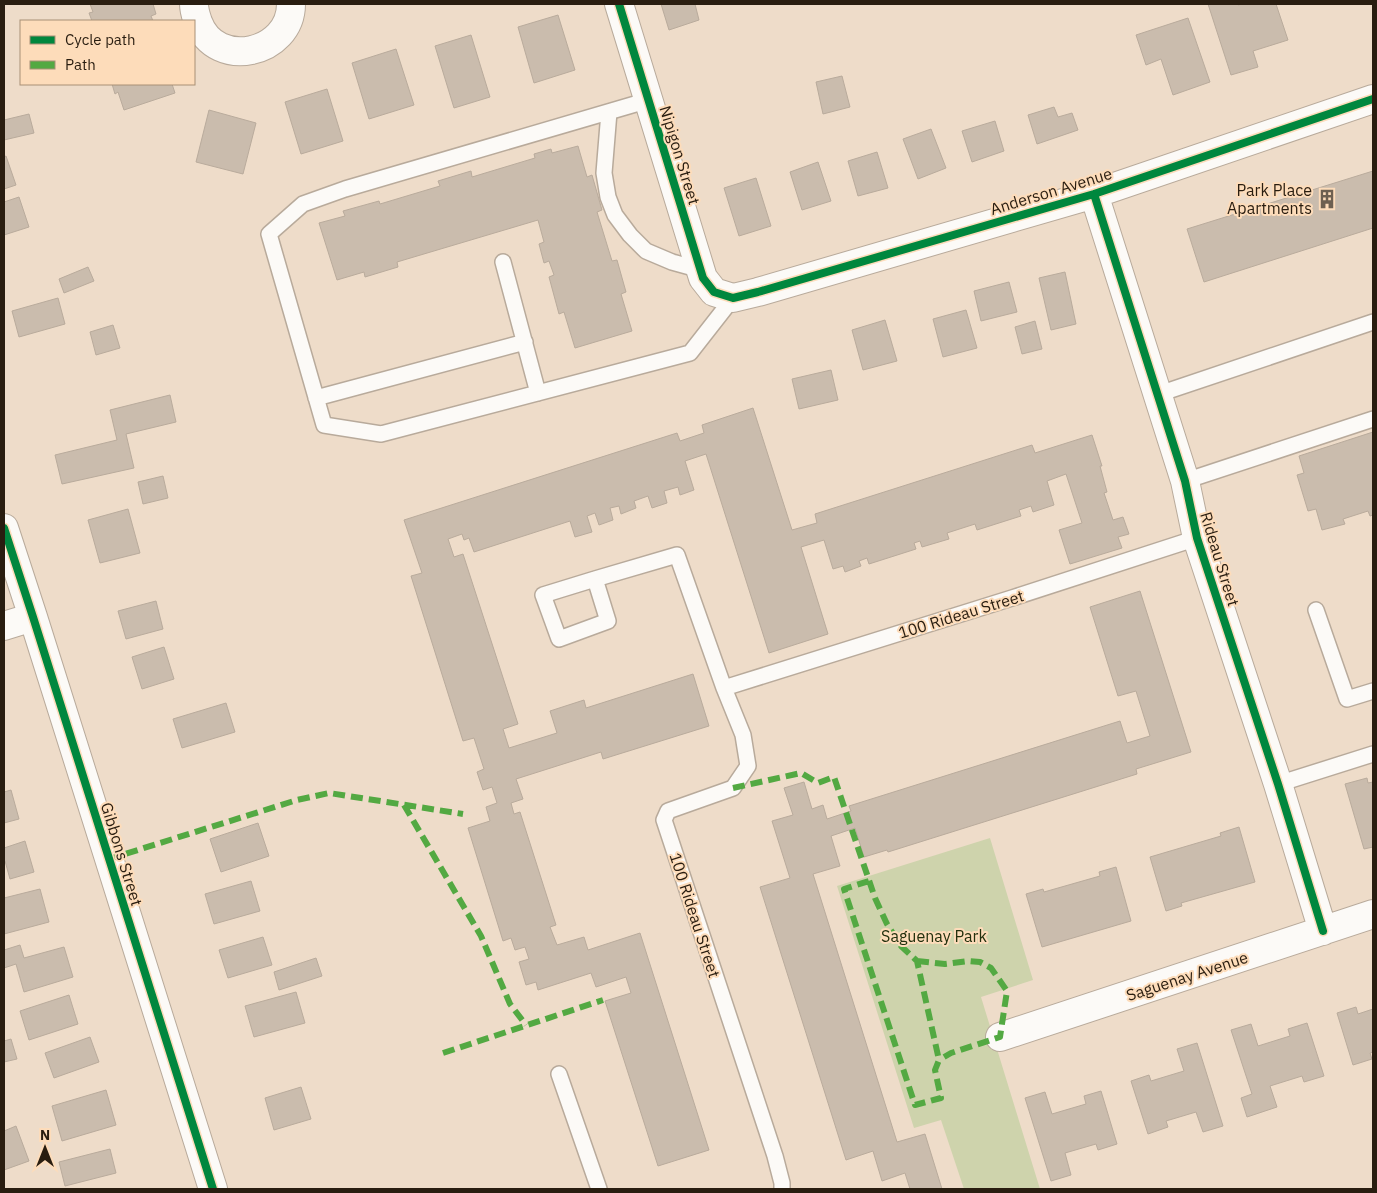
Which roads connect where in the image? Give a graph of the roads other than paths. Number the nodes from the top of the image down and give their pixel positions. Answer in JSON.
{"nodes":[{"id":1,"x":194,"y":4,"type":"edge"},
{"id":2,"x":291,"y":4,"type":"edge"},
{"id":3,"x":619,"y":4,"type":"edge"},
{"id":4,"x":1373,"y":99,"type":"edge"},
{"id":5,"x":649,"y":100,"type":"junction"},
{"id":6,"x":609,"y":112,"type":"junction"},
{"id":7,"x":1094,"y":194,"type":"junction"},
{"id":8,"x":503,"y":262,"type":"dead end"},
{"id":9,"x":701,"y":270,"type":"junction"},
{"id":10,"x":733,"y":298,"type":"junction"},
{"id":11,"x":1373,"y":322,"type":"edge"},
{"id":12,"x":525,"y":342,"type":"junction"},
{"id":13,"x":538,"y":393,"type":"junction"},
{"id":14,"x":1156,"y":395,"type":"junction"},
{"id":15,"x":316,"y":398,"type":"junction"},
{"id":16,"x":1373,"y":419,"type":"edge"},
{"id":17,"x":1185,"y":481,"type":"junction"},
{"id":18,"x":4,"y":528,"type":"edge"},
{"id":19,"x":1197,"y":538,"type":"junction"},
{"id":20,"x":595,"y":578,"type":"junction"},
{"id":21,"x":1316,"y":610,"type":"dead end"},
{"id":22,"x":33,"y":617,"type":"junction"},
{"id":23,"x":4,"y":626,"type":"edge"},
{"id":24,"x":724,"y":688,"type":"junction"},
{"id":25,"x":1373,"y":691,"type":"edge"},
{"id":26,"x":1373,"y":754,"type":"edge"},
{"id":27,"x":1278,"y":784,"type":"junction"},
{"id":28,"x":1373,"y":914,"type":"edge"},
{"id":29,"x":1323,"y":931,"type":"junction"},
{"id":30,"x":1000,"y":1037,"type":"dead end"},
{"id":31,"x":558,"y":1074,"type":"dead end"},
{"id":32,"x":213,"y":1189,"type":"edge"},
{"id":33,"x":599,"y":1189,"type":"edge"},
{"id":34,"x":782,"y":1189,"type":"edge"}],
"edges":[{"from":1,"to":2,"type":"street"},
{"from":3,"to":5,"type":"street","name":"Nipigon Street"},
{"from":4,"to":7,"type":"street","name":"Anderson Avenue"},
{"from":5,"to":6,"type":"lane"},
{"from":5,"to":9,"type":"street","name":"Nipigon Street"},
{"from":6,"to":9,"type":"lane"},
{"from":6,"to":15,"type":"lane"},
{"from":7,"to":10,"type":"street","name":"Anderson Avenue"},
{"from":7,"to":14,"type":"street","name":"Rideau Street"},
{"from":8,"to":12,"type":"lane"},
{"from":9,"to":10,"type":"street","name":"Nipigon Street"},
{"from":10,"to":13,"type":"lane"},
{"from":11,"to":14,"type":"lane"},
{"from":12,"to":13,"type":"lane"},
{"from":12,"to":15,"type":"lane"},
{"from":13,"to":15,"type":"lane"},
{"from":14,"to":17,"type":"street","name":"Rideau Street"},
{"from":16,"to":17,"type":"lane"},
{"from":17,"to":19,"type":"street","name":"Rideau Street"},
{"from":18,"to":22,"type":"street","name":"Gibbons Street"},
{"from":19,"to":24,"type":"lane","name":"100 Rideau Street"},
{"from":19,"to":27,"type":"street","name":"Rideau Street"},
{"from":20,"to":20,"type":"lane","name":"100 Rideau Street"},
{"from":20,"to":24,"type":"lane","name":"100 Rideau Street"},
{"from":21,"to":25,"type":"lane"},
{"from":22,"to":23,"type":"street"},
{"from":22,"to":32,"type":"street","name":"Gibbons Street"},
{"from":24,"to":34,"type":"lane","name":"100 Rideau Street"},
{"from":26,"to":27,"type":"lane"},
{"from":27,"to":29,"type":"street","name":"Rideau Street"},
{"from":28,"to":29,"type":"street","name":"Saguenay Avenue"},
{"from":29,"to":30,"type":"street","name":"Saguenay Avenue"},
{"from":31,"to":33,"type":"lane"}]}
